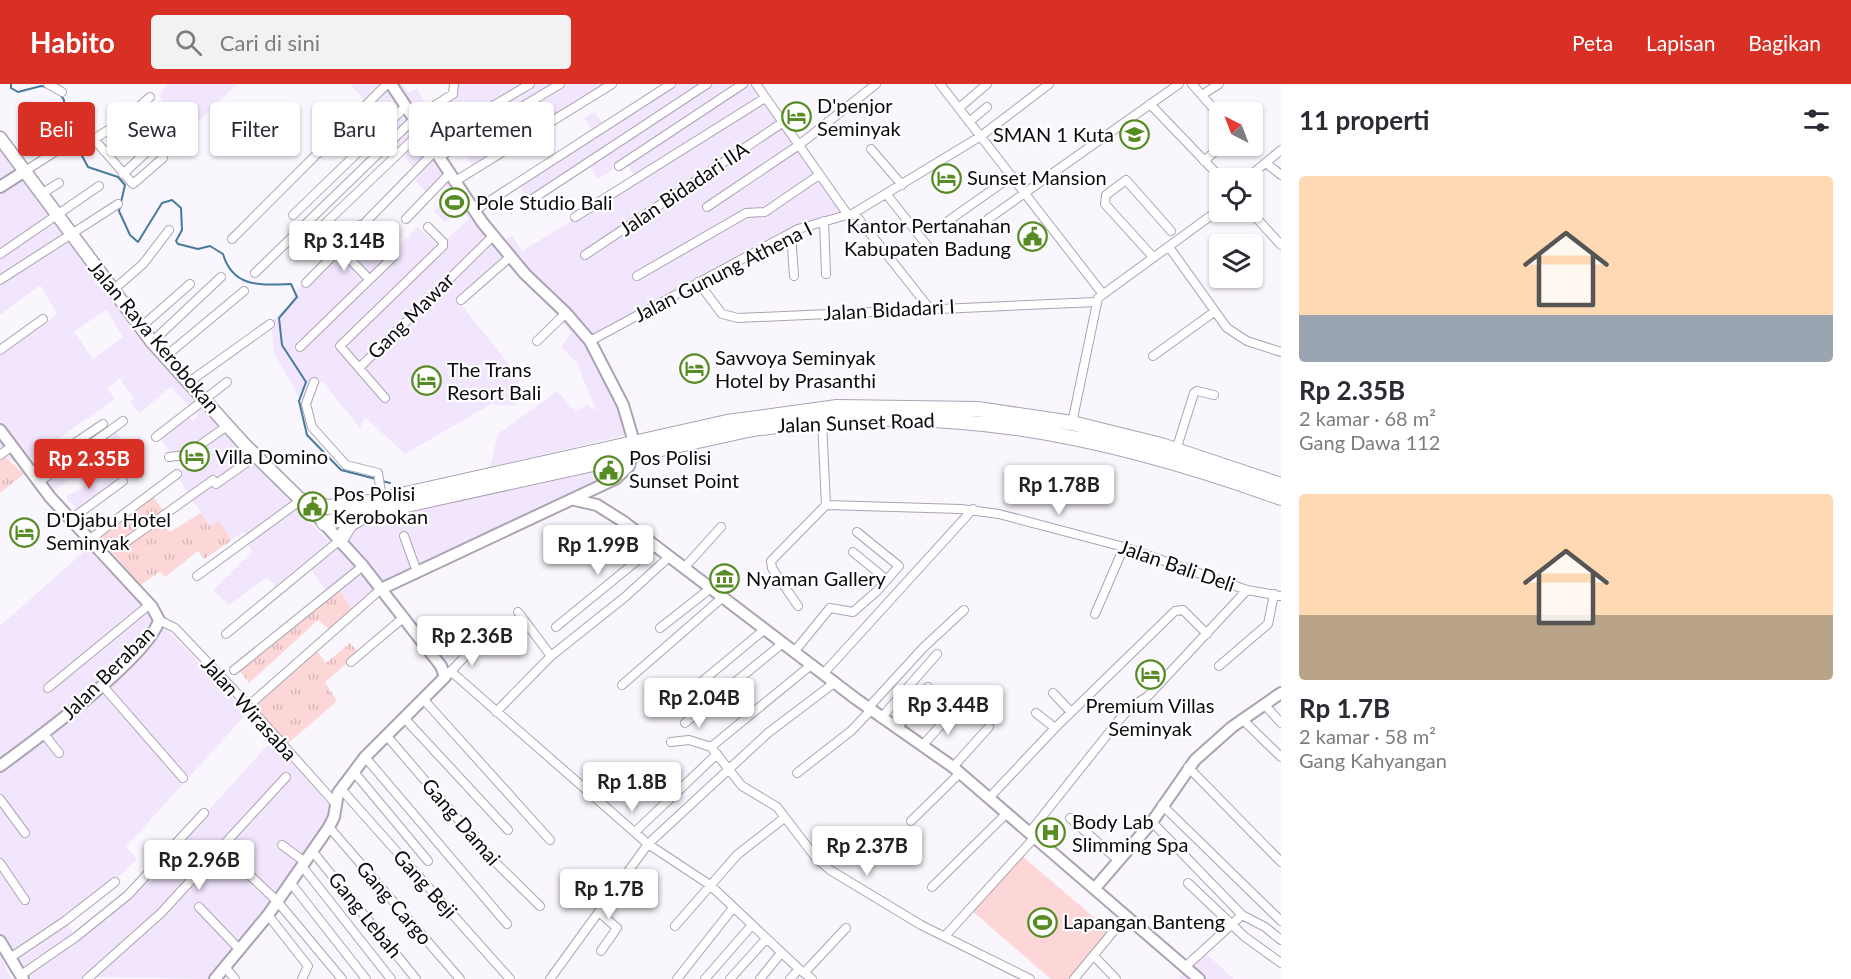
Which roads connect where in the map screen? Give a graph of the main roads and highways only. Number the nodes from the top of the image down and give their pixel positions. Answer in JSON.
{"nodes":[{"id":1,"x":389,"y":84,"type":"edge"},
{"id":2,"x":0,"y":138,"type":"edge"},
{"id":3,"x":25,"y":171,"type":"junction"},
{"id":4,"x":0,"y":187,"type":"edge"},
{"id":5,"x":0,"y":430,"type":"edge"},
{"id":6,"x":634,"y":448,"type":"junction"},
{"id":7,"x":1281,"y":485,"type":"edge"},
{"id":8,"x":1281,"y":498,"type":"edge"},
{"id":9,"x":377,"y":499,"type":"junction"},
{"id":10,"x":301,"y":500,"type":"junction"},
{"id":11,"x":575,"y":500,"type":"junction"},
{"id":12,"x":320,"y":519,"type":"junction"},
{"id":13,"x":341,"y":541,"type":"junction"},
{"id":14,"x":381,"y":589,"type":"junction"},
{"id":15,"x":1281,"y":693,"type":"edge"},
{"id":16,"x":0,"y":766,"type":"edge"},
{"id":17,"x":1095,"y":888,"type":"junction"},
{"id":18,"x":0,"y":941,"type":"edge"},
{"id":19,"x":22,"y":977,"type":"edge"},
{"id":20,"x":215,"y":979,"type":"edge"},
{"id":21,"x":1199,"y":979,"type":"edge"}],
"edges":[{"from":1,"to":6,"type":"main road"},
{"from":2,"to":3,"type":"main road","name":"Jalan Raya Kerobokan"},
{"from":3,"to":4,"type":"main road"},
{"from":3,"to":10,"type":"main road","name":"Jalan Raya Kerobokan"},
{"from":5,"to":16,"type":"main road","name":"Jalan Beraban"},
{"from":6,"to":7,"type":"highway","name":"Jalan Sunset Road"},
{"from":6,"to":8,"type":"highway","name":"Jalan Sunset Road"},
{"from":6,"to":9,"type":"highway","name":"Jalan Sunset Road"},
{"from":6,"to":11,"type":"main road"},
{"from":9,"to":10,"type":"highway"},
{"from":9,"to":12,"type":"highway"},
{"from":9,"to":13,"type":"highway"},
{"from":10,"to":12,"type":"main road","name":"Jalan Raya Kerobokan"},
{"from":11,"to":14,"type":"main road"},
{"from":11,"to":17,"type":"main road"},
{"from":12,"to":13,"type":"main road"},
{"from":13,"to":14,"type":"main road"},
{"from":14,"to":20,"type":"main road"},
{"from":15,"to":17,"type":"main road"},
{"from":17,"to":21,"type":"main road"},
{"from":18,"to":19,"type":"main road"}]}
